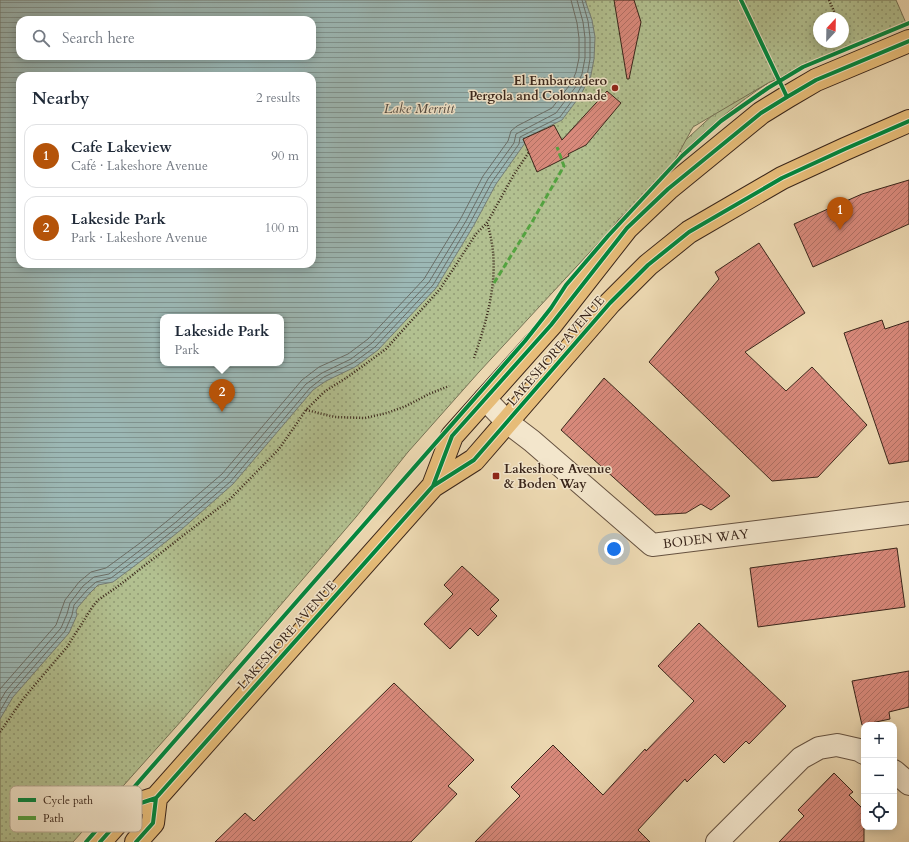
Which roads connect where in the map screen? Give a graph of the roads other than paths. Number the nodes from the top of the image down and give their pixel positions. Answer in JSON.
{"nodes":[{"id":1,"x":909,"y":41,"type":"edge"},
{"id":2,"x":909,"y":121,"type":"edge"},
{"id":3,"x":485,"y":399,"type":"junction"},
{"id":4,"x":507,"y":422,"type":"junction"},
{"id":5,"x":433,"y":486,"type":"junction"},
{"id":6,"x":909,"y":513,"type":"edge"},
{"id":7,"x":861,"y":751,"type":"edge"},
{"id":8,"x":897,"y":774,"type":"edge"},
{"id":9,"x":909,"y":784,"type":"edge"},
{"id":10,"x":156,"y":798,"type":"junction"},
{"id":11,"x":142,"y":803,"type":"edge"},
{"id":12,"x":109,"y":832,"type":"edge"},
{"id":13,"x":100,"y":842,"type":"edge"},
{"id":14,"x":136,"y":842,"type":"edge"},
{"id":15,"x":717,"y":842,"type":"edge"}],
"edges":[{"from":1,"to":3,"type":"main road","name":"LAKESHORE AVENUE"},
{"from":2,"to":4,"type":"main road","name":"LAKESHORE AVENUE"},
{"from":3,"to":4,"type":"street","name":"BODEN WAY"},
{"from":3,"to":5,"type":"main road","name":"LAKESHORE AVENUE"},
{"from":4,"to":5,"type":"main road","name":"LAKESHORE AVENUE"},
{"from":4,"to":6,"type":"street","name":"BODEN WAY"},
{"from":5,"to":10,"type":"main road","name":"LAKESHORE AVENUE"},
{"from":7,"to":15,"type":"street"},
{"from":8,"to":9,"type":"street"},
{"from":10,"to":11,"type":"main road","name":"LAKESHORE AVENUE"},
{"from":10,"to":14,"type":"main road"},
{"from":12,"to":13,"type":"main road","name":"LAKESHORE AVENUE"}]}
